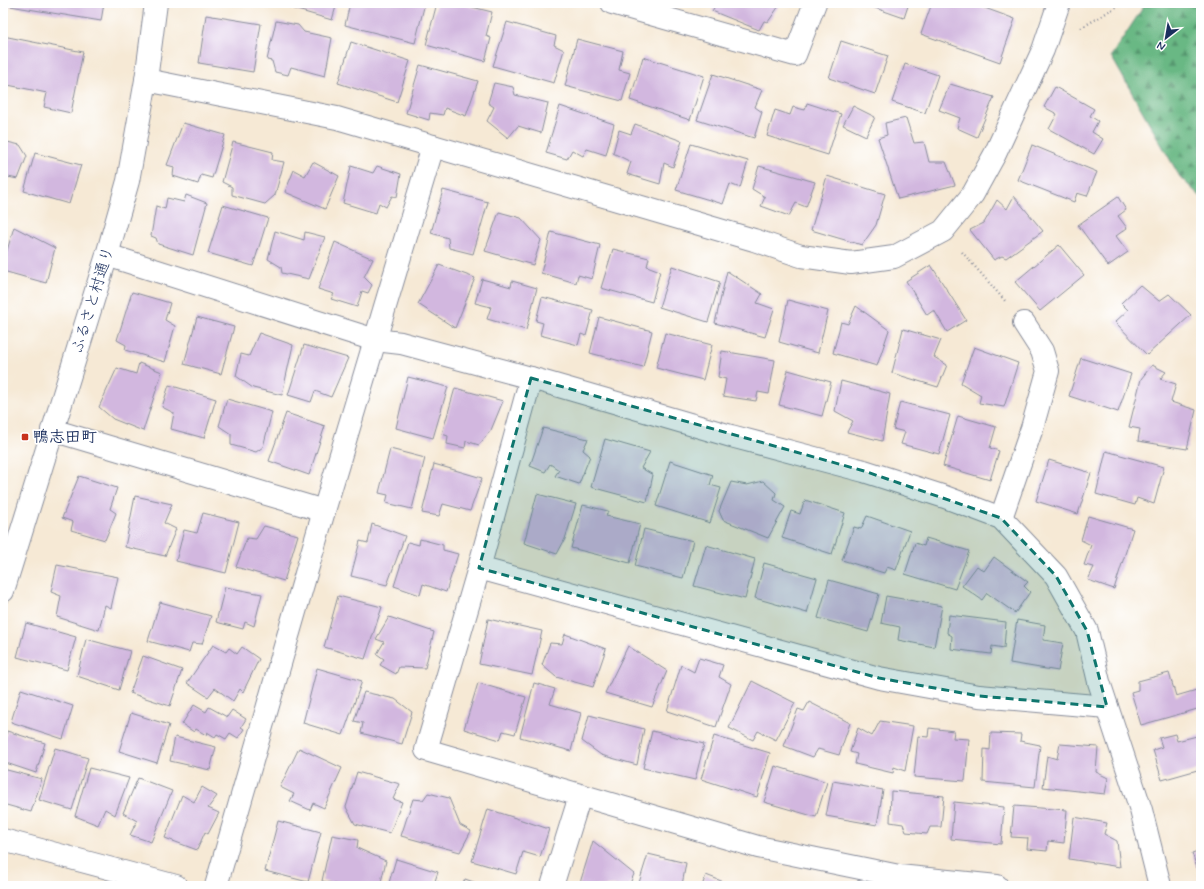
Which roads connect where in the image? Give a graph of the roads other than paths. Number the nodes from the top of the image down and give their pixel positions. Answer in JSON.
{"nodes":[{"id":1,"x":156,"y":3,"type":"edge"},
{"id":2,"x":612,"y":3,"type":"edge"},
{"id":3,"x":815,"y":3,"type":"edge"},
{"id":4,"x":1059,"y":3,"type":"edge"},
{"id":5,"x":146,"y":80,"type":"junction"},
{"id":6,"x":433,"y":146,"type":"junction"},
{"id":7,"x":108,"y":255,"type":"junction"},
{"id":8,"x":1024,"y":323,"type":"road end"},
{"id":9,"x":375,"y":340,"type":"junction"},
{"id":10,"x":530,"y":378,"type":"junction"},
{"id":11,"x":52,"y":430,"type":"junction"},
{"id":12,"x":324,"y":511,"type":"junction"},
{"id":13,"x":1001,"y":518,"type":"junction"},
{"id":14,"x":479,"y":568,"type":"junction"},
{"id":15,"x":4,"y":581,"type":"edge"},
{"id":16,"x":1107,"y":707,"type":"junction"},
{"id":17,"x":580,"y":796,"type":"junction"},
{"id":18,"x":3,"y":840,"type":"edge"},
{"id":19,"x":176,"y":886,"type":"edge"},
{"id":20,"x":216,"y":886,"type":"edge"},
{"id":21,"x":552,"y":886,"type":"edge"},
{"id":22,"x":997,"y":886,"type":"edge"},
{"id":23,"x":1160,"y":886,"type":"edge"}],
"edges":[{"from":1,"to":5,"type":"street","name":"ふるさと村通り"},
{"from":2,"to":3,"type":"street"},
{"from":4,"to":6,"type":"street"},
{"from":5,"to":6,"type":"street"},
{"from":5,"to":7,"type":"street","name":"ふるさと村通り"},
{"from":6,"to":9,"type":"street"},
{"from":7,"to":9,"type":"street"},
{"from":7,"to":11,"type":"street","name":"ふるさと村通り"},
{"from":8,"to":13,"type":"street"},
{"from":9,"to":10,"type":"street"},
{"from":9,"to":12,"type":"street"},
{"from":10,"to":13,"type":"street"},
{"from":10,"to":14,"type":"street"},
{"from":11,"to":12,"type":"street"},
{"from":11,"to":15,"type":"street","name":"ふるさと村通り"},
{"from":12,"to":20,"type":"street"},
{"from":13,"to":16,"type":"street"},
{"from":14,"to":16,"type":"street"},
{"from":14,"to":17,"type":"street"},
{"from":16,"to":23,"type":"street"},
{"from":17,"to":21,"type":"street"},
{"from":17,"to":22,"type":"street"},
{"from":18,"to":19,"type":"street"}]}
